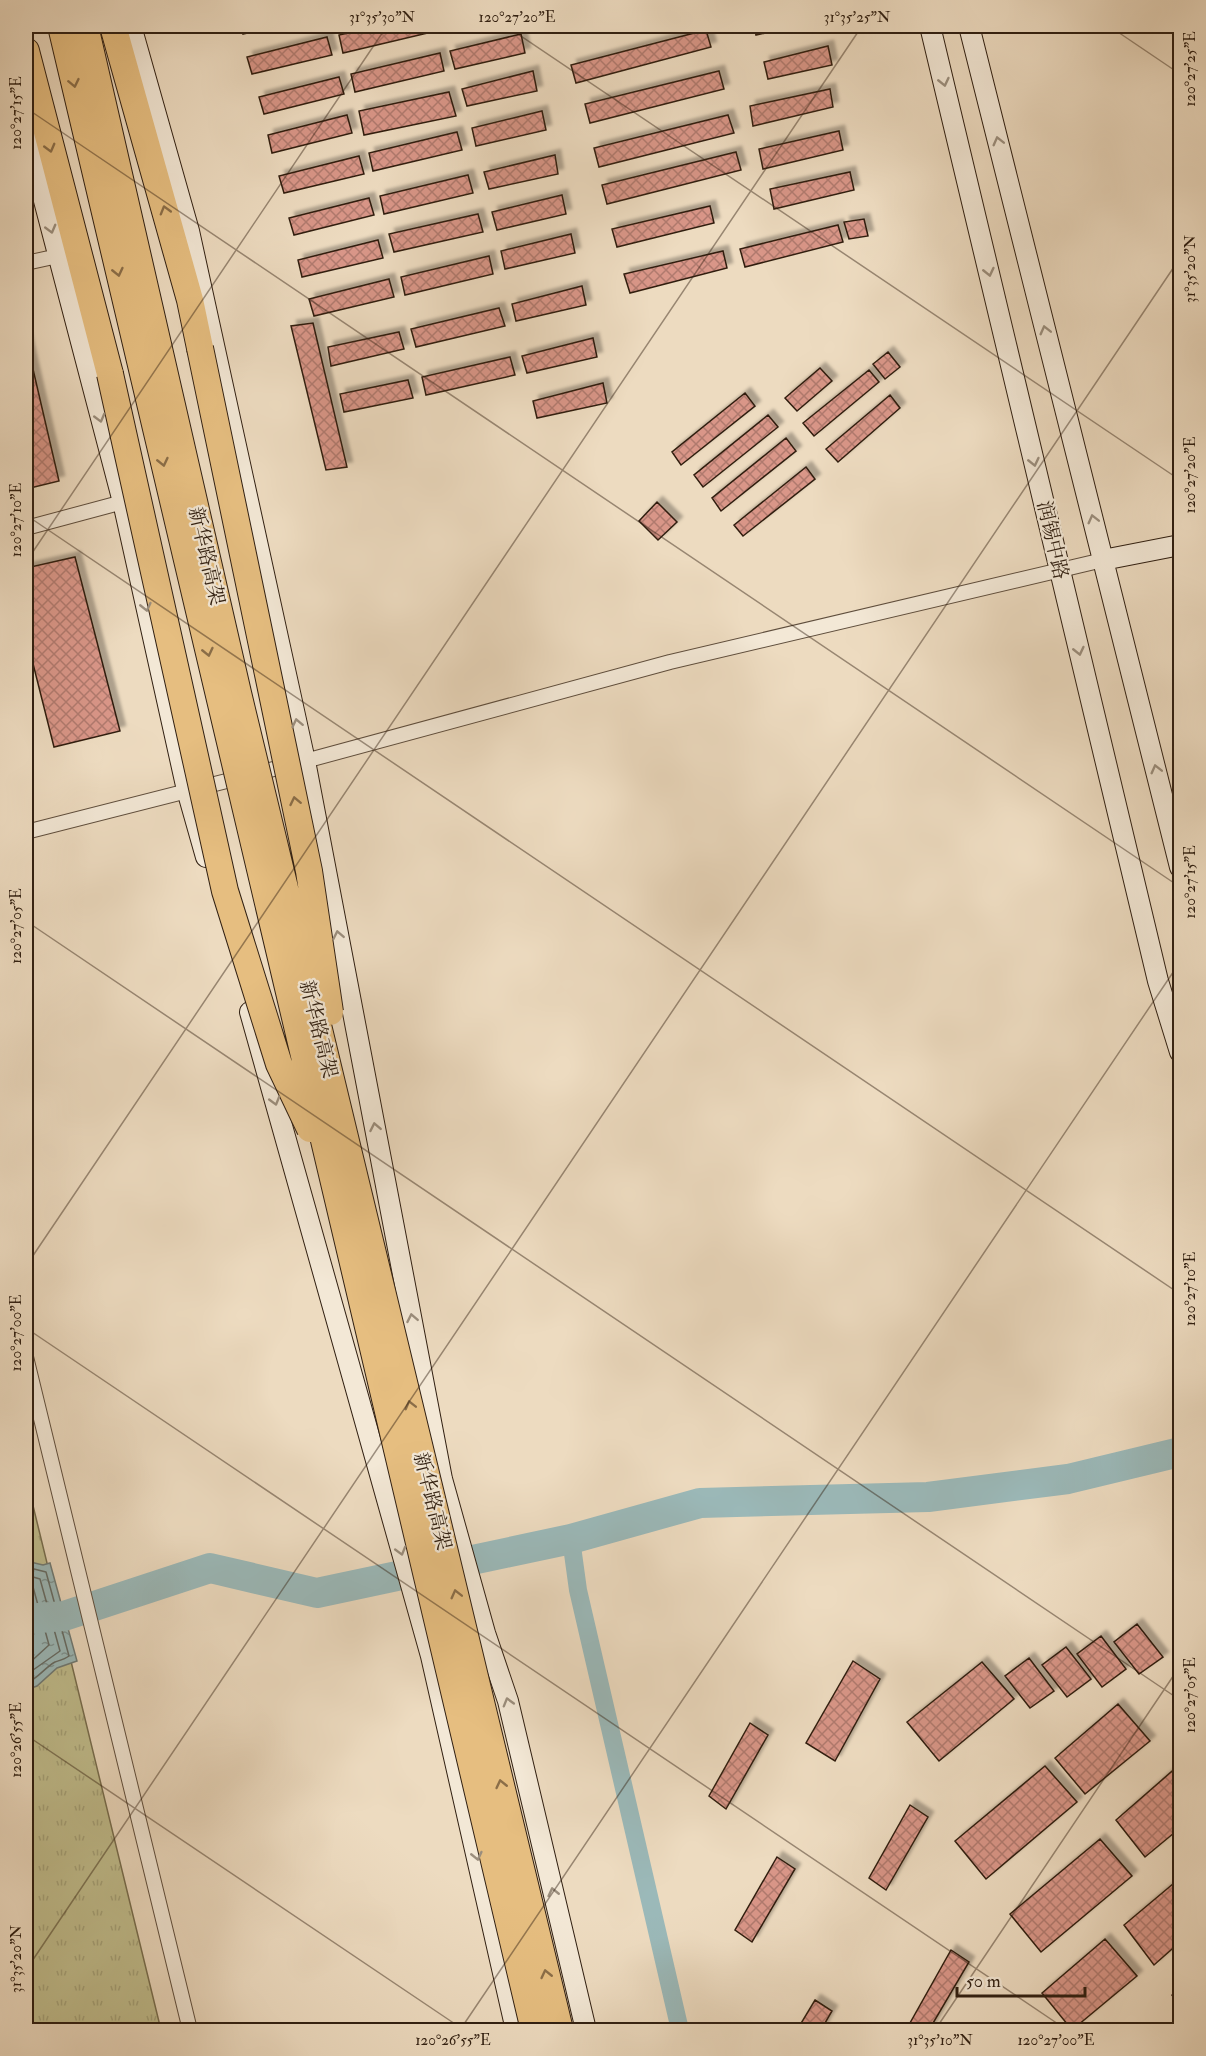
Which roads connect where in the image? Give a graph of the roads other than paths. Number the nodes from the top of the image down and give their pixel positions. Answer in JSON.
{"nodes":[{"id":1,"x":61,"y":26,"type":"edge"},
{"id":2,"x":85,"y":26,"type":"edge"},
{"id":3,"x":113,"y":26,"type":"edge"},
{"id":4,"x":131,"y":26,"type":"edge"},
{"id":5,"x":930,"y":26,"type":"edge"},
{"id":6,"x":969,"y":26,"type":"edge"},
{"id":7,"x":26,"y":51,"type":"edge"},
{"id":8,"x":26,"y":132,"type":"edge"},
{"id":9,"x":58,"y":256,"type":"junction"},
{"id":10,"x":26,"y":263,"type":"edge"},
{"id":11,"x":123,"y":502,"type":"junction"},
{"id":12,"x":26,"y":528,"type":"edge"},
{"id":13,"x":1180,"y":545,"type":"edge"},
{"id":14,"x":1103,"y":560,"type":"junction"},
{"id":15,"x":1060,"y":570,"type":"junction"},
{"id":16,"x":305,"y":760,"type":"junction"},
{"id":17,"x":187,"y":790,"type":"junction"},
{"id":18,"x":26,"y":832,"type":"edge"},
{"id":19,"x":1180,"y":867,"type":"edge"},
{"id":20,"x":1180,"y":1053,"type":"edge"},
{"id":21,"x":342,"y":1170,"type":"junction"},
{"id":22,"x":26,"y":1357,"type":"edge"},
{"id":23,"x":190,"y":2031,"type":"edge"},
{"id":24,"x":516,"y":2031,"type":"edge"},
{"id":25,"x":534,"y":2031,"type":"edge"},
{"id":26,"x":560,"y":2031,"type":"edge"},
{"id":27,"x":586,"y":2031,"type":"edge"}],
"edges":[{"from":1,"to":21,"type":"highway","name":"新华路高架","one_way":true,"bridge":true},
{"from":2,"to":21,"type":"highway","name":"新华路高架","bridge":true},
{"from":21,"to":3,"type":"highway","one_way":true,"bridge":true},
{"from":16,"to":4,"type":"main road","one_way":true},
{"from":5,"to":15,"type":"main road","name":"润锡中路","one_way":true},
{"from":14,"to":6,"type":"main road","one_way":true},
{"from":7,"to":21,"type":"highway","one_way":true,"bridge":true},
{"from":8,"to":9,"type":"main road","one_way":true},
{"from":9,"to":10,"type":"street"},
{"from":9,"to":11,"type":"main road","one_way":true},
{"from":11,"to":12,"type":"street"},
{"from":11,"to":17,"type":"main road","one_way":true},
{"from":13,"to":14,"type":"main road"},
{"from":14,"to":15,"type":"street"},
{"from":19,"to":14,"type":"main road","one_way":true},
{"from":15,"to":16,"type":"street"},
{"from":15,"to":20,"type":"main road","name":"润锡中路","one_way":true},
{"from":16,"to":17,"type":"street"},
{"from":27,"to":16,"type":"main road","one_way":true},
{"from":17,"to":18,"type":"street"},
{"from":17,"to":24,"type":"main road","one_way":true},
{"from":21,"to":25,"type":"highway","name":"新华路高架","bridge":true},
{"from":26,"to":21,"type":"highway","name":"新华路高架","one_way":true,"bridge":true},
{"from":22,"to":23,"type":"street"}]}
